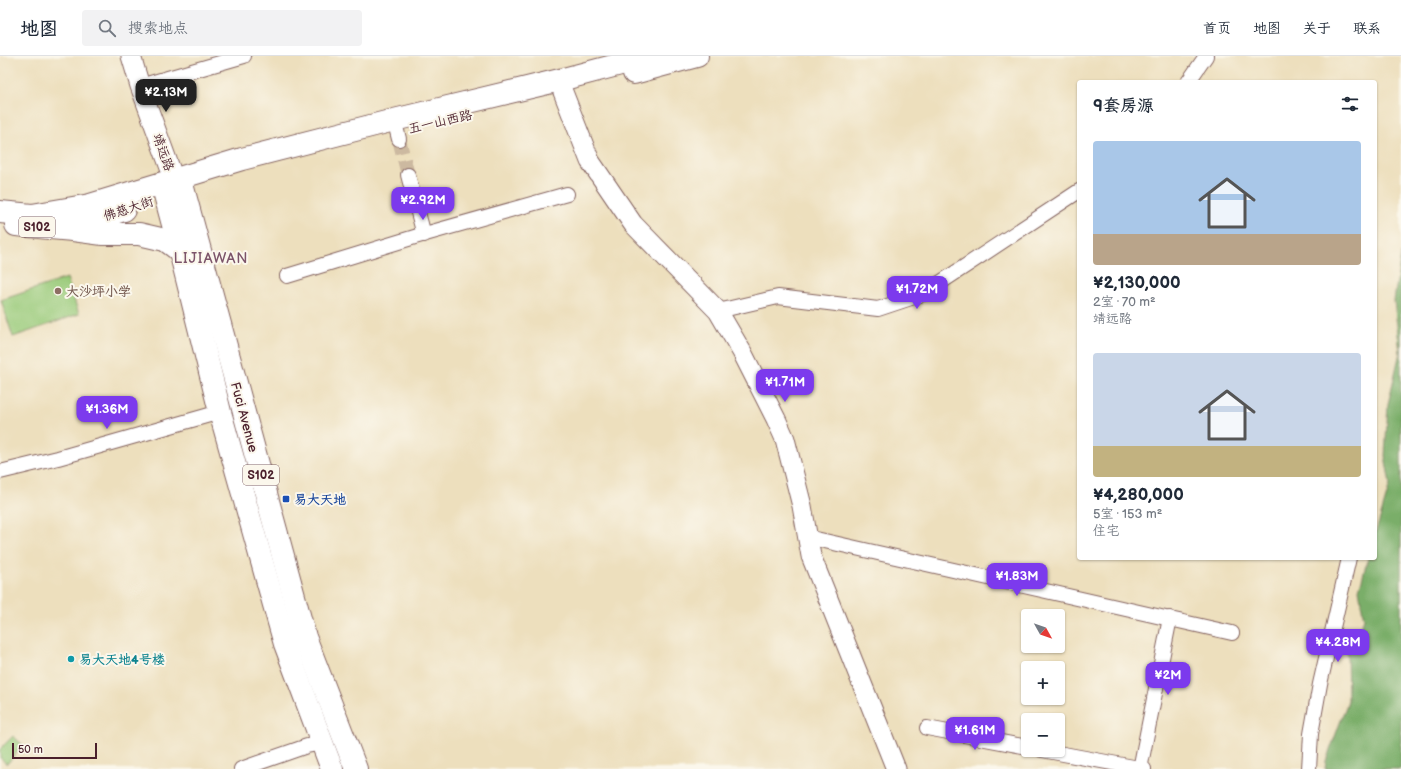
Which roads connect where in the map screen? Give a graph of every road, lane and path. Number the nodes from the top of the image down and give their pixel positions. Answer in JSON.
{"nodes":[{"id":1,"x":131,"y":56,"type":"edge"},
{"id":2,"x":244,"y":56,"type":"edge"},
{"id":3,"x":651,"y":56,"type":"edge"},
{"id":4,"x":697,"y":56,"type":"edge"},
{"id":5,"x":1206,"y":56,"type":"edge"},
{"id":6,"x":1189,"y":80,"type":"edge"},
{"id":7,"x":140,"y":86,"type":"junction"},
{"id":8,"x":561,"y":86,"type":"junction"},
{"id":9,"x":408,"y":175,"type":"tunnel mouth"},
{"id":10,"x":174,"y":187,"type":"junction"},
{"id":11,"x":1077,"y":193,"type":"edge"},
{"id":12,"x":567,"y":194,"type":"dead end"},
{"id":13,"x":0,"y":212,"type":"edge"},
{"id":14,"x":0,"y":224,"type":"edge"},
{"id":15,"x":73,"y":230,"type":"junction"},
{"id":16,"x":424,"y":235,"type":"junction"},
{"id":17,"x":180,"y":251,"type":"junction"},
{"id":18,"x":287,"y":276,"type":"dead end"},
{"id":19,"x":718,"y":311,"type":"junction"},
{"id":20,"x":220,"y":412,"type":"junction"},
{"id":21,"x":0,"y":472,"type":"edge"},
{"id":22,"x":807,"y":537,"type":"junction"},
{"id":23,"x":1349,"y":560,"type":"edge"},
{"id":24,"x":1170,"y":618,"type":"junction"},
{"id":25,"x":1232,"y":633,"type":"dead end"},
{"id":26,"x":927,"y":728,"type":"dead end"},
{"id":27,"x":322,"y":742,"type":"junction"},
{"id":28,"x":1021,"y":746,"type":"edge"},
{"id":29,"x":1065,"y":754,"type":"edge"},
{"id":30,"x":241,"y":769,"type":"edge"},
{"id":31,"x":332,"y":769,"type":"edge"},
{"id":32,"x":356,"y":769,"type":"edge"},
{"id":33,"x":896,"y":769,"type":"edge"},
{"id":34,"x":1140,"y":769,"type":"edge"},
{"id":35,"x":1144,"y":769,"type":"edge"},
{"id":36,"x":1309,"y":769,"type":"edge"}],
"edges":[{"from":1,"to":7,"type":"street","name":"靖远路"},
{"from":2,"to":7,"type":"street"},
{"from":3,"to":8,"type":"main road","name":"五一山西路"},
{"from":4,"to":8,"type":"main road","name":"五一山西路"},
{"from":5,"to":6,"type":"street"},
{"from":7,"to":10,"type":"street","name":"靖远路"},
{"from":8,"to":10,"type":"main road","name":"五一山西路"},
{"from":8,"to":10,"type":"main road","name":"五一山西路"},
{"from":8,"to":19,"type":"street"},
{"from":9,"to":16,"type":"street"},
{"from":10,"to":13,"type":"main road","number":"S102"},
{"from":10,"to":15,"type":"main road","name":"佛慈大街"},
{"from":10,"to":17,"type":"main road","name":"Fuci Avenue"},
{"from":10,"to":32,"type":"main road","name":"Fuci Avenue","number":"S102"},
{"from":11,"to":19,"type":"street"},
{"from":12,"to":16,"type":"street"},
{"from":14,"to":15,"type":"main road","number":"S102"},
{"from":15,"to":17,"type":"main road","number":"S102"},
{"from":16,"to":18,"type":"street"},
{"from":17,"to":20,"type":"main road","name":"Fuci Avenue","number":"S102"},
{"from":19,"to":22,"type":"street"},
{"from":20,"to":21,"type":"street"},
{"from":20,"to":27,"type":"main road","name":"Fuci Avenue","number":"S102"},
{"from":22,"to":24,"type":"street"},
{"from":22,"to":33,"type":"street"},
{"from":23,"to":36,"type":"street"},
{"from":24,"to":25,"type":"street"},
{"from":24,"to":34,"type":"street"},
{"from":26,"to":28,"type":"street"},
{"from":27,"to":30,"type":"street"},
{"from":27,"to":31,"type":"main road","name":"Fuci Avenue","number":"S102"},
{"from":29,"to":34,"type":"street"},
{"from":34,"to":35,"type":"street"}]}
